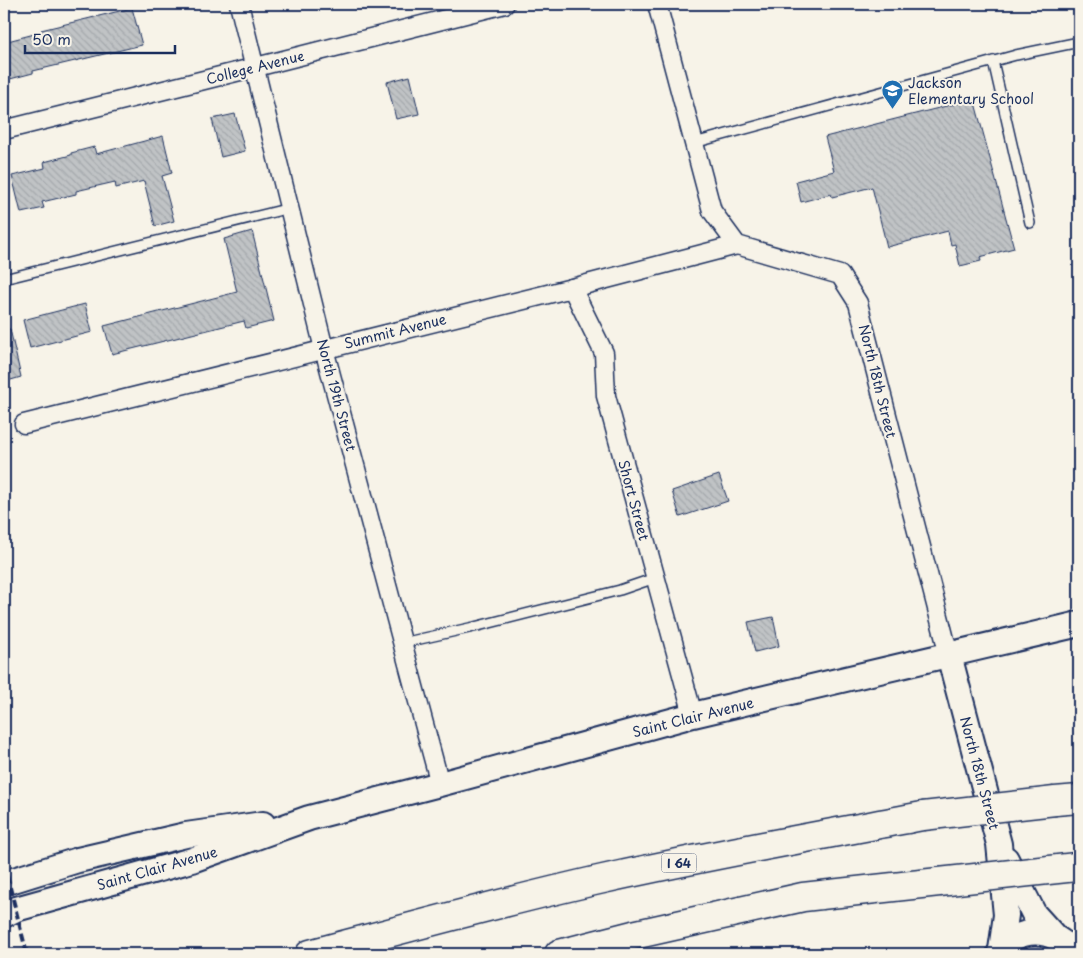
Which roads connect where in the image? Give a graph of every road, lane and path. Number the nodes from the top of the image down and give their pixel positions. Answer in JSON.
{"nodes":[{"id":1,"x":239,"y":4,"type":"edge"},
{"id":2,"x":505,"y":4,"type":"edge"},
{"id":3,"x":657,"y":4,"type":"edge"},
{"id":4,"x":1079,"y":42,"type":"edge"},
{"id":5,"x":993,"y":61,"type":"junction"},
{"id":6,"x":256,"y":67,"type":"junction"},
{"id":7,"x":4,"y":130,"type":"edge"},
{"id":8,"x":694,"y":143,"type":"junction"},
{"id":9,"x":290,"y":208,"type":"junction"},
{"id":10,"x":1030,"y":223,"type":"dead end"},
{"id":11,"x":737,"y":245,"type":"junction"},
{"id":12,"x":4,"y":279,"type":"edge"},
{"id":13,"x":572,"y":288,"type":"junction"},
{"id":14,"x":324,"y":348,"type":"junction"},
{"id":15,"x":24,"y":424,"type":"dead end"},
{"id":16,"x":655,"y":578,"type":"junction"},
{"id":17,"x":1079,"y":624,"type":"edge"},
{"id":18,"x":402,"y":643,"type":"junction"},
{"id":19,"x":949,"y":655,"type":"junction"},
{"id":20,"x":693,"y":715,"type":"junction"},
{"id":21,"x":440,"y":784,"type":"junction"},
{"id":22,"x":1067,"y":800,"type":"edge"},
{"id":23,"x":309,"y":818,"type":"junction"},
{"id":24,"x":999,"y":844,"type":"junction"},
{"id":25,"x":1077,"y":867,"type":"edge"},
{"id":26,"x":4,"y":883,"type":"edge"},
{"id":27,"x":4,"y":914,"type":"edge"},
{"id":28,"x":1053,"y":936,"type":"junction"},
{"id":29,"x":1000,"y":952,"type":"edge"},
{"id":30,"x":310,"y":954,"type":"edge"},
{"id":31,"x":559,"y":954,"type":"edge"},
{"id":32,"x":1072,"y":954,"type":"edge"}],
"edges":[{"from":1,"to":6,"type":"street","name":"North 19th Street"},
{"from":2,"to":6,"type":"street","name":"College Avenue"},
{"from":3,"to":8,"type":"street"},
{"from":4,"to":5,"type":"lane"},
{"from":5,"to":8,"type":"lane"},
{"from":5,"to":10,"type":"lane"},
{"from":6,"to":7,"type":"street","name":"College Avenue"},
{"from":6,"to":9,"type":"street","name":"North 19th Street"},
{"from":8,"to":11,"type":"street"},
{"from":9,"to":12,"type":"lane"},
{"from":9,"to":14,"type":"street","name":"North 19th Street"},
{"from":11,"to":13,"type":"street","name":"Summit Avenue"},
{"from":11,"to":19,"type":"street","name":"North 18th Street"},
{"from":13,"to":14,"type":"street","name":"Summit Avenue"},
{"from":13,"to":16,"type":"street","name":"Short Street"},
{"from":14,"to":15,"type":"street","name":"Summit Avenue"},
{"from":14,"to":18,"type":"street","name":"North 19th Street"},
{"from":16,"to":18,"type":"lane"},
{"from":16,"to":20,"type":"street","name":"Short Street"},
{"from":17,"to":19,"type":"main road","name":"Saint Clair Avenue"},
{"from":18,"to":21,"type":"street","name":"North 19th Street"},
{"from":19,"to":20,"type":"main road","name":"Saint Clair Avenue"},
{"from":19,"to":24,"type":"main road","name":"North 18th Street"},
{"from":20,"to":21,"type":"main road","name":"Saint Clair Avenue"},
{"from":21,"to":23,"type":"main road","name":"Saint Clair Avenue"},
{"from":22,"to":30,"type":"highway","number":"I 64","bridge":true},
{"from":23,"to":26,"type":"main road","name":"Saint Clair Avenue"},
{"from":23,"to":27,"type":"main road","name":"Saint Clair Avenue"},
{"from":24,"to":28,"type":"main road","name":"North 18th Street"},
{"from":24,"to":29,"type":"main road","name":"North 18th Street"},
{"from":25,"to":31,"type":"highway","bridge":true},
{"from":28,"to":29,"type":"main road"},
{"from":28,"to":32,"type":"main road","name":"North 18th Street"}]}
